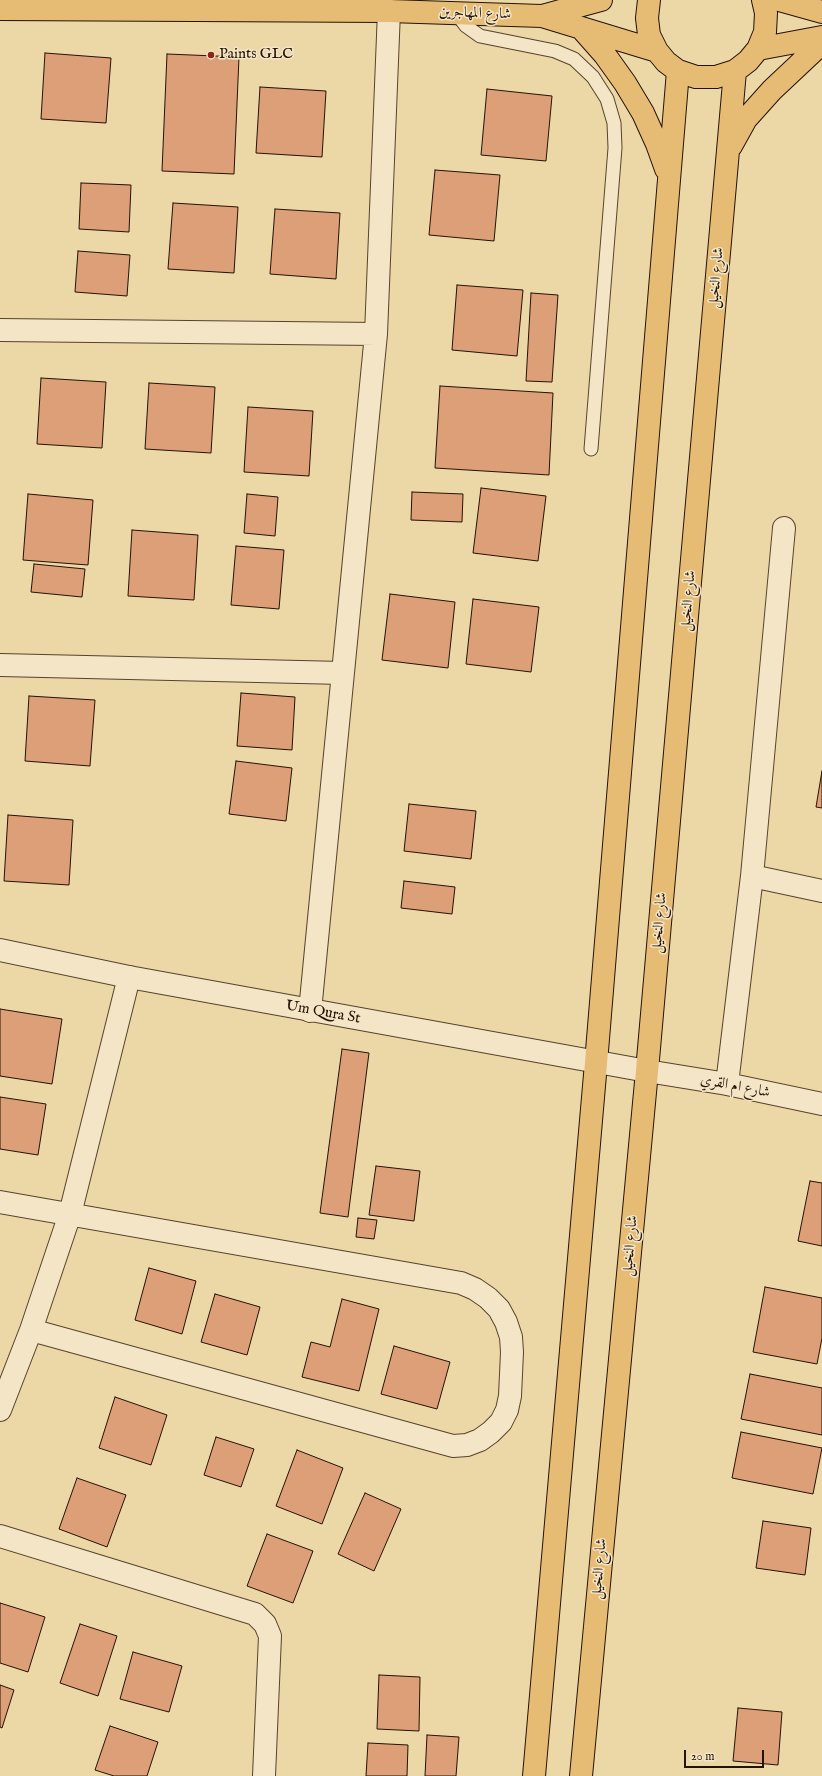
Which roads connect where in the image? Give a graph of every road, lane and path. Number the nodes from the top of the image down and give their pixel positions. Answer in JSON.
{"nodes":[{"id":1,"x":649,"y":0,"type":"edge"},
{"id":2,"x":763,"y":0,"type":"edge"},
{"id":3,"x":779,"y":0,"type":"edge"},
{"id":4,"x":817,"y":0,"type":"edge"},
{"id":5,"x":590,"y":2,"type":"edge"},
{"id":6,"x":822,"y":6,"type":"edge"},
{"id":7,"x":0,"y":9,"type":"edge"},
{"id":8,"x":388,"y":11,"type":"junction"},
{"id":9,"x":822,"y":12,"type":"edge"},
{"id":10,"x":457,"y":14,"type":"junction"},
{"id":11,"x":542,"y":16,"type":"junction"},
{"id":12,"x":582,"y":29,"type":"junction"},
{"id":13,"x":822,"y":37,"type":"edge"},
{"id":14,"x":822,"y":43,"type":"edge"},
{"id":15,"x":758,"y":49,"type":"junction"},
{"id":16,"x":657,"y":51,"type":"junction"},
{"id":17,"x":678,"y":71,"type":"junction"},
{"id":18,"x":735,"y":71,"type":"junction"},
{"id":19,"x":728,"y":150,"type":"junction"},
{"id":20,"x":669,"y":176,"type":"junction"},
{"id":21,"x":0,"y":330,"type":"edge"},
{"id":22,"x":376,"y":334,"type":"junction"},
{"id":23,"x":591,"y":449,"type":"dead end"},
{"id":24,"x":784,"y":528,"type":"dead end"},
{"id":25,"x":0,"y":665,"type":"edge"},
{"id":26,"x":343,"y":673,"type":"junction"},
{"id":27,"x":752,"y":876,"type":"junction"},
{"id":28,"x":822,"y":891,"type":"edge"},
{"id":29,"x":0,"y":950,"type":"edge"},
{"id":30,"x":129,"y":977,"type":"junction"},
{"id":31,"x":310,"y":1011,"type":"junction"},
{"id":32,"x":596,"y":1063,"type":"junction"},
{"id":33,"x":647,"y":1071,"type":"junction"},
{"id":34,"x":727,"y":1084,"type":"junction"},
{"id":35,"x":822,"y":1104,"type":"edge"},
{"id":36,"x":0,"y":1202,"type":"edge"},
{"id":37,"x":70,"y":1214,"type":"junction"},
{"id":38,"x":31,"y":1330,"type":"junction"},
{"id":39,"x":0,"y":1410,"type":"edge"},
{"id":40,"x":0,"y":1536,"type":"edge"},
{"id":41,"x":264,"y":1776,"type":"edge"},
{"id":42,"x":534,"y":1776,"type":"edge"},
{"id":43,"x":581,"y":1776,"type":"edge"}],
"edges":[{"from":1,"to":16,"type":"main road"},
{"from":2,"to":15,"type":"main road"},
{"from":3,"to":9,"type":"main road"},
{"from":4,"to":6,"type":"main road"},
{"from":5,"to":11,"type":"main road","name":"شارع المهاجرين"},
{"from":7,"to":8,"type":"main road","name":"شارع المهاجرين"},
{"from":8,"to":10,"type":"main road","name":"شارع المهاجرين"},
{"from":8,"to":22,"type":"street"},
{"from":10,"to":11,"type":"main road","name":"شارع المهاجرين"},
{"from":10,"to":23,"type":"lane"},
{"from":11,"to":12,"type":"main road","name":"شارع المهاجرين"},
{"from":12,"to":16,"type":"main road","name":"شارع المهاجرين"},
{"from":12,"to":20,"type":"main road"},
{"from":13,"to":15,"type":"main road"},
{"from":14,"to":19,"type":"main road"},
{"from":15,"to":18,"type":"main road"},
{"from":16,"to":17,"type":"main road"},
{"from":17,"to":18,"type":"main road"},
{"from":17,"to":20,"type":"main road"},
{"from":18,"to":19,"type":"main road","name":"شارع النخيل"},
{"from":19,"to":33,"type":"main road","name":"شارع النخيل"},
{"from":20,"to":32,"type":"main road"},
{"from":21,"to":22,"type":"street"},
{"from":22,"to":26,"type":"street"},
{"from":24,"to":27,"type":"street"},
{"from":25,"to":26,"type":"street"},
{"from":26,"to":31,"type":"street"},
{"from":27,"to":28,"type":"street"},
{"from":27,"to":34,"type":"street"},
{"from":29,"to":30,"type":"street","name":"Um Qura St"},
{"from":30,"to":31,"type":"street","name":"Um Qura St"},
{"from":30,"to":37,"type":"street"},
{"from":31,"to":32,"type":"street","name":"Um Qura St"},
{"from":32,"to":33,"type":"street","name":"Um Qura St"},
{"from":32,"to":42,"type":"main road"},
{"from":33,"to":34,"type":"street","name":"شارع ام القري"},
{"from":33,"to":43,"type":"main road","name":"شارع النخيل"},
{"from":34,"to":35,"type":"street","name":"شارع ام القري"},
{"from":36,"to":37,"type":"street"},
{"from":37,"to":38,"type":"street"},
{"from":37,"to":38,"type":"street"},
{"from":38,"to":39,"type":"street"},
{"from":40,"to":41,"type":"street"}]}
